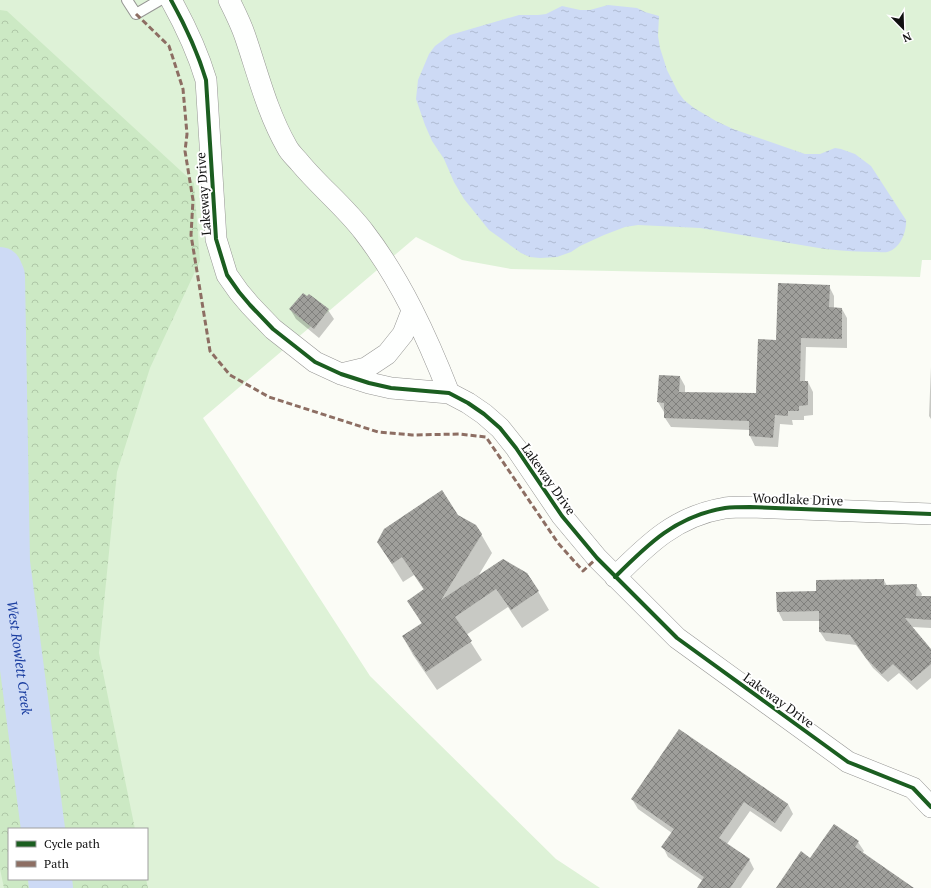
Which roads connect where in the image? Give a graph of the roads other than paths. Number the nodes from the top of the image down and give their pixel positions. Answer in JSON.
{"nodes":[{"id":1,"x":126,"y":0,"type":"edge"},
{"id":2,"x":160,"y":0,"type":"edge"},
{"id":3,"x":171,"y":0,"type":"edge"},
{"id":4,"x":229,"y":0,"type":"edge"},
{"id":5,"x":412,"y":311,"type":"junction"},
{"id":6,"x":341,"y":374,"type":"junction"},
{"id":7,"x":449,"y":393,"type":"junction"},
{"id":8,"x":931,"y":514,"type":"edge"},
{"id":9,"x":614,"y":577,"type":"junction"},
{"id":10,"x":922,"y":788,"type":"edge"},
{"id":11,"x":931,"y":807,"type":"edge"}],
"edges":[{"from":1,"to":2,"type":"lane"},
{"from":3,"to":6,"type":"street","name":"Lakeway Drive"},
{"from":4,"to":5,"type":"street"},
{"from":5,"to":6,"type":"street"},
{"from":5,"to":7,"type":"street"},
{"from":6,"to":7,"type":"street","name":"Lakeway Drive"},
{"from":7,"to":9,"type":"street","name":"Lakeway Drive"},
{"from":8,"to":9,"type":"street","name":"Woodlake Drive"},
{"from":9,"to":10,"type":"street","name":"Lakeway Drive"},
{"from":10,"to":11,"type":"street","name":"Lakeway Drive"}]}
